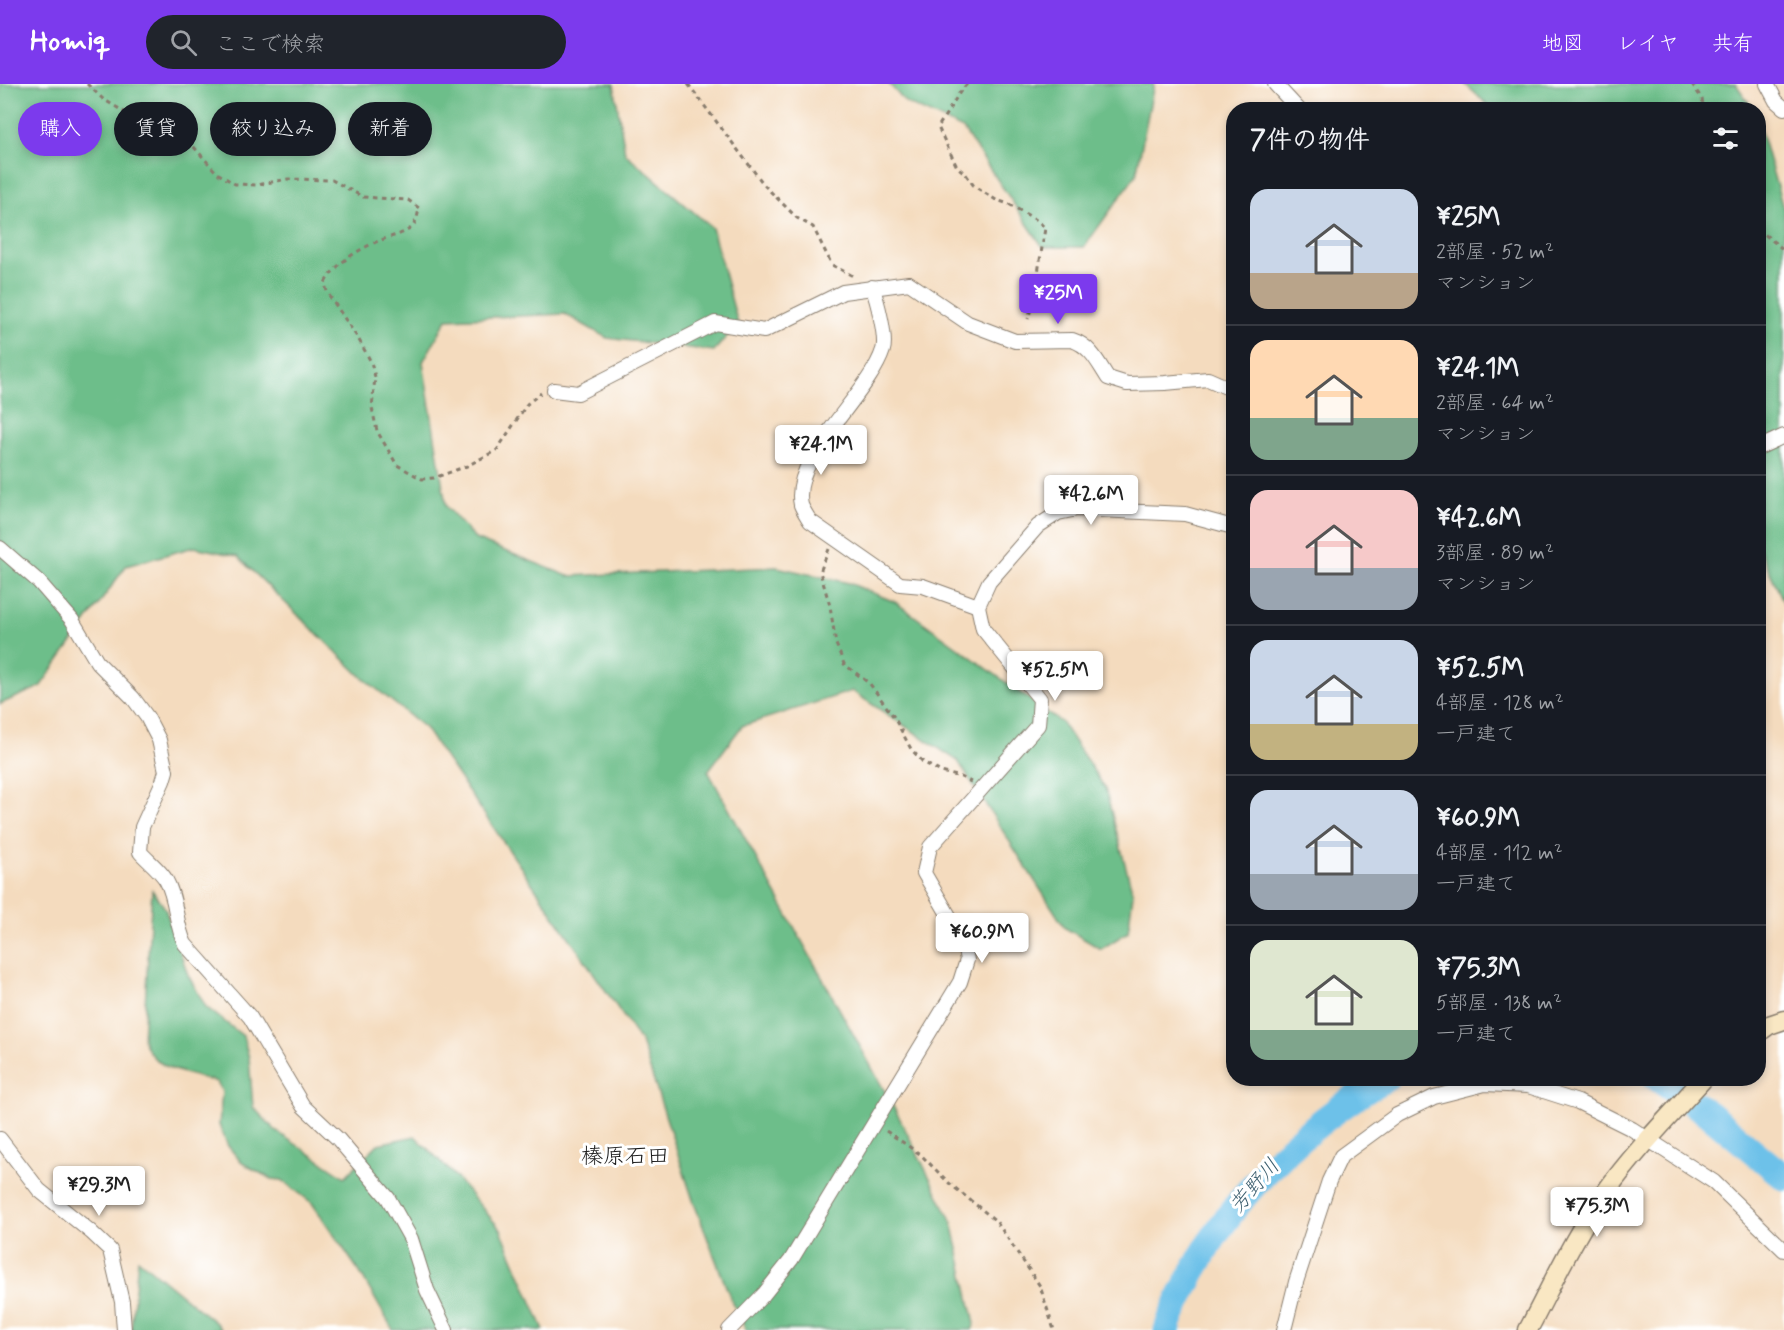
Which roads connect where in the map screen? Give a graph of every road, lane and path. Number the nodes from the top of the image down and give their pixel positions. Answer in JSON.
{"nodes":[{"id":1,"x":87,"y":84,"type":"edge"},
{"id":2,"x":688,"y":84,"type":"edge"},
{"id":3,"x":967,"y":84,"type":"edge"},
{"id":4,"x":1275,"y":84,"type":"edge"},
{"id":5,"x":1692,"y":84,"type":"edge"},
{"id":6,"x":1767,"y":84,"type":"edge"},
{"id":7,"x":1292,"y":102,"type":"edge"},
{"id":8,"x":1703,"y":102,"type":"edge"},
{"id":9,"x":1784,"y":108,"type":"edge"},
{"id":10,"x":1766,"y":235,"type":"edge"},
{"id":11,"x":1784,"y":250,"type":"edge"},
{"id":12,"x":872,"y":287,"type":"junction"},
{"id":13,"x":1028,"y":320,"type":"dead end"},
{"id":14,"x":1226,"y":387,"type":"edge"},
{"id":15,"x":554,"y":390,"type":"joint"},
{"id":16,"x":1784,"y":436,"type":"edge"},
{"id":17,"x":1766,"y":444,"type":"edge"},
{"id":18,"x":1226,"y":525,"type":"edge"},
{"id":19,"x":822,"y":531,"type":"junction"},
{"id":20,"x":0,"y":548,"type":"edge"},
{"id":21,"x":978,"y":606,"type":"junction"},
{"id":22,"x":982,"y":790,"type":"junction"},
{"id":23,"x":1784,"y":1020,"type":"edge"},
{"id":24,"x":1766,"y":1027,"type":"edge"},
{"id":25,"x":1477,"y":1086,"type":"edge"},
{"id":26,"x":1527,"y":1086,"type":"edge"},
{"id":27,"x":1697,"y":1086,"type":"edge"},
{"id":28,"x":875,"y":1124,"type":"junction"},
{"id":29,"x":1650,"y":1138,"type":"junction"},
{"id":30,"x":0,"y":1139,"type":"edge"},
{"id":31,"x":1784,"y":1250,"type":"edge"},
{"id":32,"x":124,"y":1330,"type":"edge"},
{"id":33,"x":446,"y":1330,"type":"edge"},
{"id":34,"x":729,"y":1330,"type":"edge"},
{"id":35,"x":1054,"y":1330,"type":"edge"},
{"id":36,"x":1284,"y":1330,"type":"edge"},
{"id":37,"x":1528,"y":1330,"type":"edge"}],
"edges":[{"from":1,"to":15,"type":"path"},
{"from":2,"to":12,"type":"path"},
{"from":3,"to":13,"type":"path"},
{"from":4,"to":7,"type":"street"},
{"from":5,"to":8,"type":"path"},
{"from":6,"to":9,"type":"street"},
{"from":10,"to":11,"type":"path"},
{"from":12,"to":14,"type":"street"},
{"from":12,"to":15,"type":"street"},
{"from":12,"to":19,"type":"street"},
{"from":16,"to":17,"type":"street"},
{"from":18,"to":21,"type":"street"},
{"from":19,"to":21,"type":"street"},
{"from":19,"to":22,"type":"path"},
{"from":20,"to":33,"type":"street"},
{"from":21,"to":22,"type":"street"},
{"from":22,"to":28,"type":"street"},
{"from":23,"to":24,"type":"street"},
{"from":25,"to":36,"type":"street"},
{"from":26,"to":29,"type":"street"},
{"from":27,"to":29,"type":"street"},
{"from":28,"to":34,"type":"street"},
{"from":28,"to":35,"type":"path"},
{"from":29,"to":31,"type":"street"},
{"from":29,"to":37,"type":"street"},
{"from":30,"to":32,"type":"street"}]}
